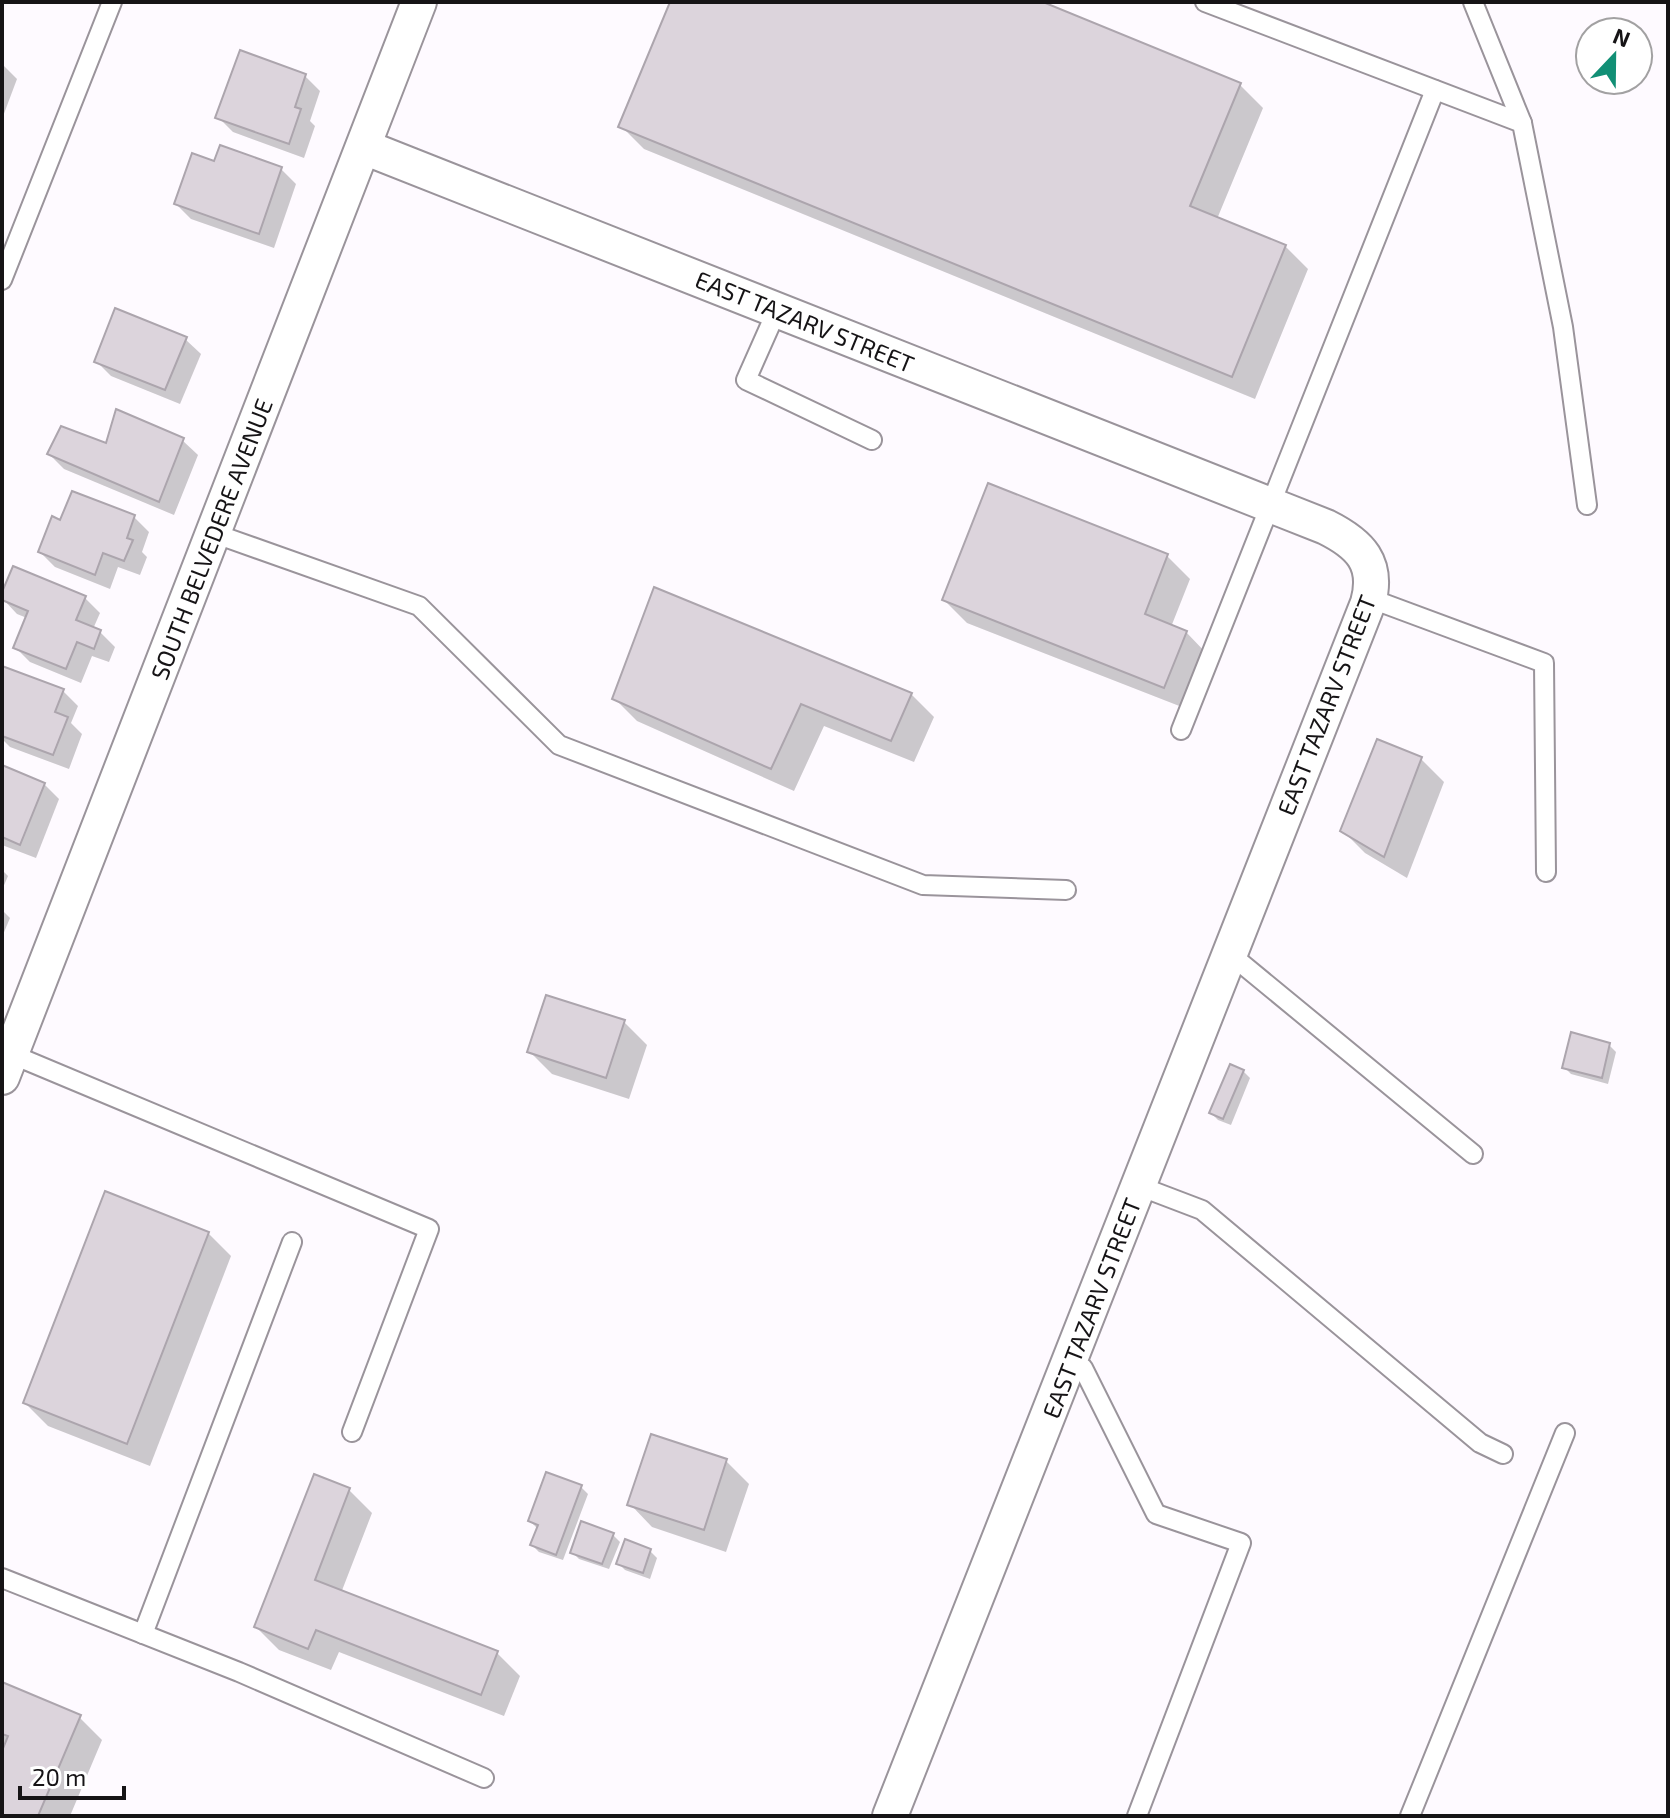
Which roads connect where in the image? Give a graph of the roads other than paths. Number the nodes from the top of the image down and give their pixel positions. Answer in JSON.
{"nodes":[{"id":1,"x":112,"y":2,"type":"edge"},
{"id":2,"x":419,"y":2,"type":"edge"},
{"id":3,"x":1205,"y":2,"type":"edge"},
{"id":4,"x":1473,"y":2,"type":"edge"},
{"id":5,"x":1435,"y":90,"type":"junction"},
{"id":6,"x":1522,"y":123,"type":"junction"},
{"id":7,"x":364,"y":147,"type":"junction"},
{"id":8,"x":2,"y":280,"type":"edge"},
{"id":9,"x":777,"y":310,"type":"junction"},
{"id":10,"x":872,"y":440,"type":"dead end"},
{"id":11,"x":1270,"y":504,"type":"junction"},
{"id":12,"x":1587,"y":505,"type":"dead end"},
{"id":13,"x":213,"y":533,"type":"junction"},
{"id":14,"x":1369,"y":598,"type":"junction"},
{"id":15,"x":1181,"y":730,"type":"dead end"},
{"id":16,"x":1546,"y":872,"type":"dead end"},
{"id":17,"x":1066,"y":890,"type":"dead end"},
{"id":18,"x":1230,"y":954,"type":"junction"},
{"id":19,"x":6,"y":1065,"type":"edge"},
{"id":20,"x":1473,"y":1154,"type":"dead end"},
{"id":21,"x":1139,"y":1186,"type":"junction"},
{"id":22,"x":292,"y":1242,"type":"dead end"},
{"id":23,"x":1069,"y":1363,"type":"junction"},
{"id":24,"x":352,"y":1432,"type":"dead end"},
{"id":25,"x":1565,"y":1433,"type":"dead end"},
{"id":26,"x":1503,"y":1454,"type":"dead end"},
{"id":27,"x":2,"y":1578,"type":"edge"},
{"id":28,"x":143,"y":1634,"type":"junction"},
{"id":29,"x":484,"y":1778,"type":"dead end"},
{"id":30,"x":890,"y":1816,"type":"edge"},
{"id":31,"x":1137,"y":1816,"type":"edge"},
{"id":32,"x":1410,"y":1816,"type":"edge"}],
"edges":[{"from":1,"to":8,"type":"lane"},
{"from":2,"to":7,"type":"street","name":"SOUTH BELVEDERE AVENUE"},
{"from":3,"to":5,"type":"lane"},
{"from":4,"to":6,"type":"lane"},
{"from":5,"to":6,"type":"lane"},
{"from":5,"to":11,"type":"lane"},
{"from":6,"to":12,"type":"lane"},
{"from":7,"to":9,"type":"street","name":"EAST TAZARV STREET"},
{"from":7,"to":13,"type":"street","name":"SOUTH BELVEDERE AVENUE"},
{"from":9,"to":10,"type":"lane"},
{"from":9,"to":11,"type":"street","name":"EAST TAZARV STREET"},
{"from":11,"to":14,"type":"street","name":"EAST TAZARV STREET"},
{"from":11,"to":15,"type":"lane"},
{"from":13,"to":17,"type":"lane"},
{"from":13,"to":19,"type":"street","name":"SOUTH BELVEDERE AVENUE"},
{"from":14,"to":16,"type":"lane"},
{"from":14,"to":18,"type":"street","name":"EAST TAZARV STREET"},
{"from":18,"to":20,"type":"lane"},
{"from":18,"to":21,"type":"street","name":"EAST TAZARV STREET"},
{"from":19,"to":24,"type":"lane"},
{"from":21,"to":23,"type":"street","name":"EAST TAZARV STREET"},
{"from":21,"to":26,"type":"lane"},
{"from":22,"to":28,"type":"lane"},
{"from":23,"to":30,"type":"street","name":"EAST TAZARV STREET"},
{"from":23,"to":31,"type":"lane"},
{"from":25,"to":32,"type":"lane"},
{"from":27,"to":28,"type":"lane"},
{"from":28,"to":29,"type":"lane"}]}
